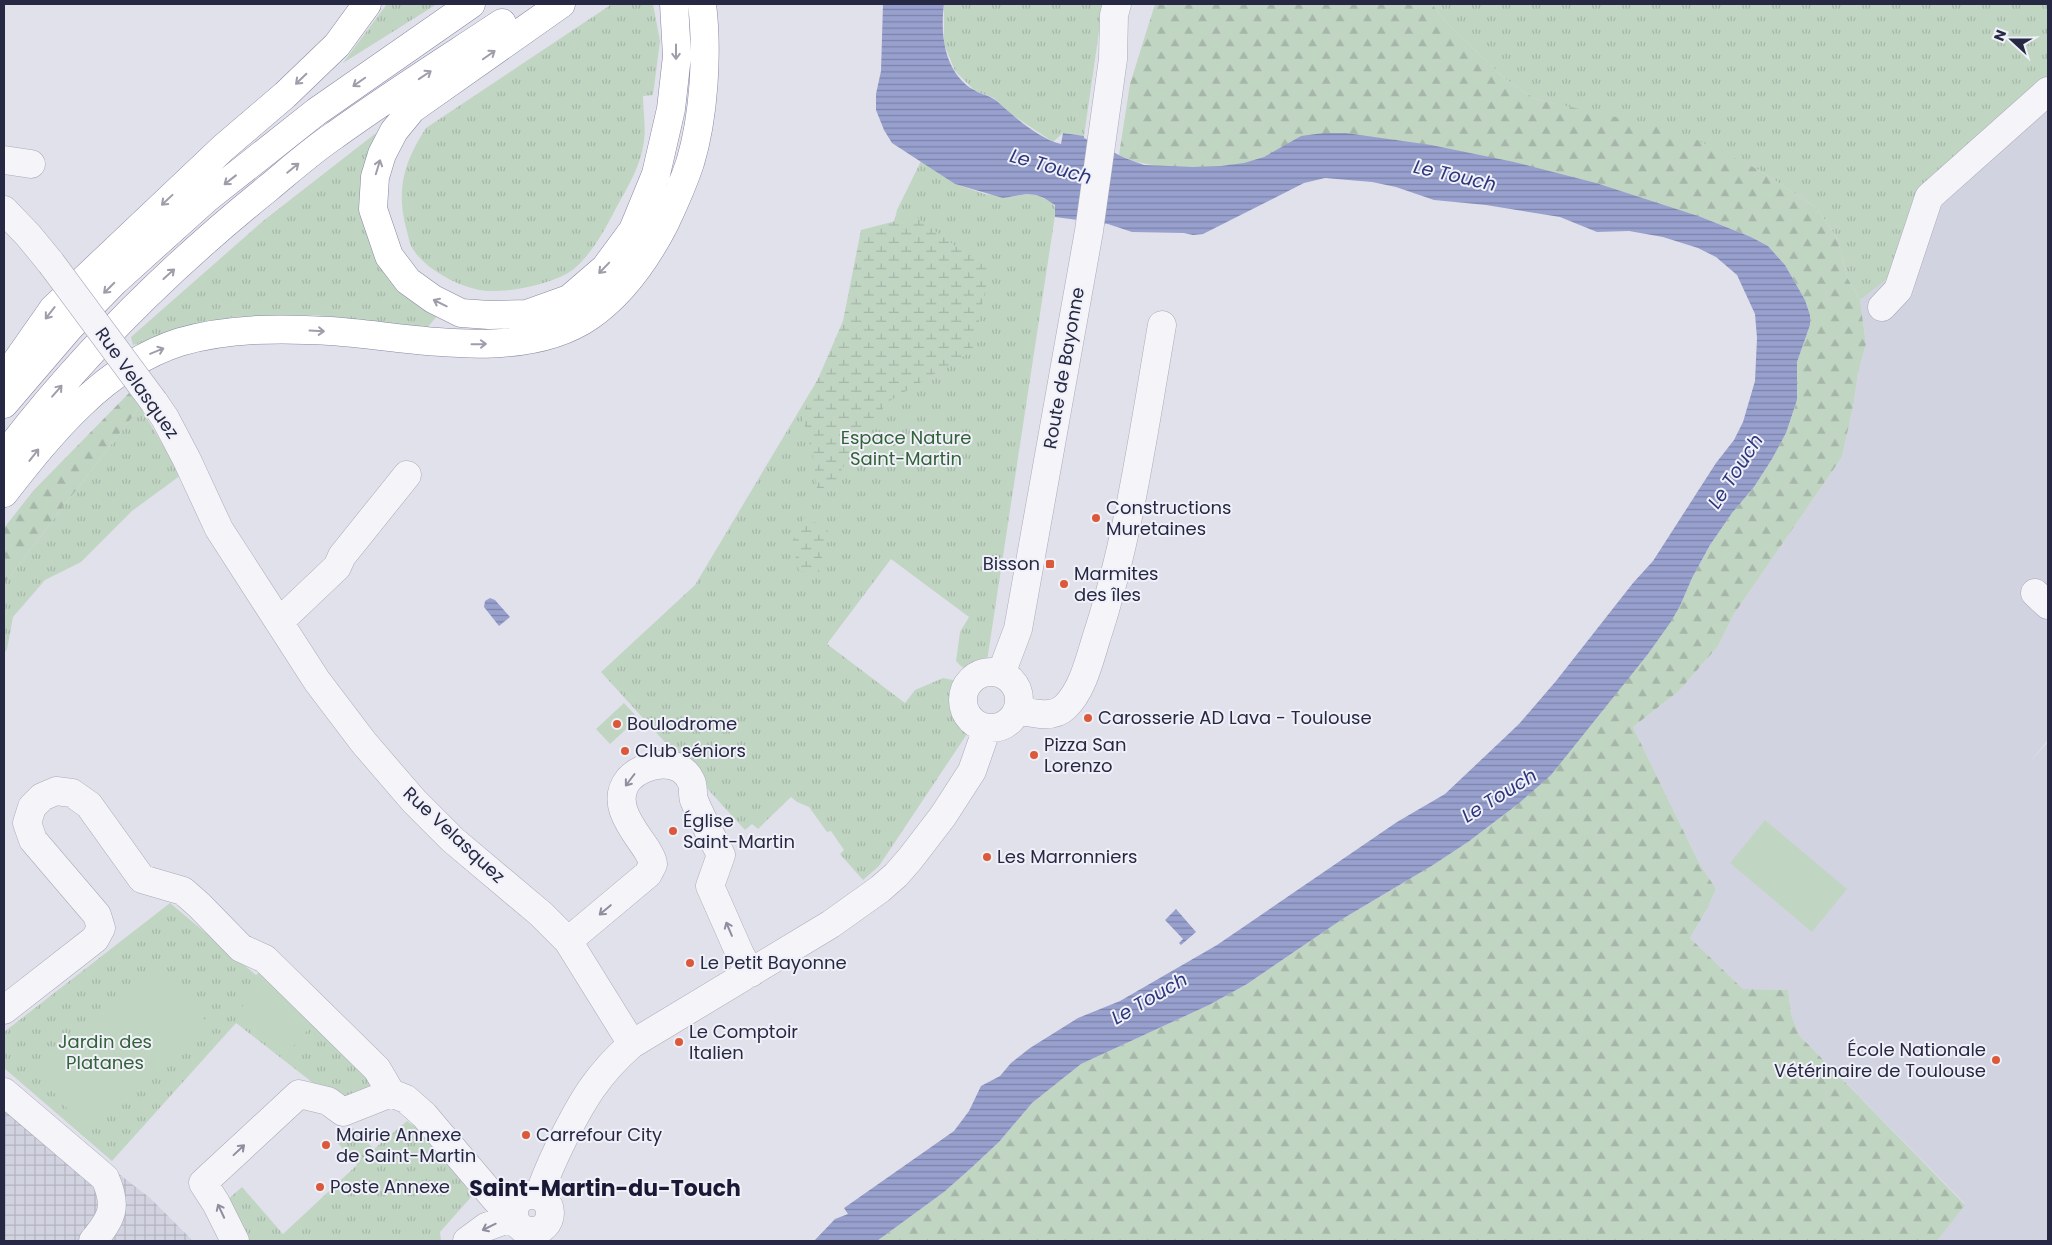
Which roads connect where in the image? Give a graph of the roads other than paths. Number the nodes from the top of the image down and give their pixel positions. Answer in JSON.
{"nodes":[{"id":1,"x":368,"y":4,"type":"edge"},
{"id":2,"x":471,"y":4,"type":"edge"},
{"id":3,"x":531,"y":4,"type":"edge"},
{"id":4,"x":561,"y":4,"type":"edge"},
{"id":5,"x":674,"y":4,"type":"edge"},
{"id":6,"x":702,"y":4,"type":"edge"},
{"id":7,"x":1117,"y":4,"type":"edge"},
{"id":8,"x":1130,"y":4,"type":"edge"},
{"id":9,"x":1113,"y":59,"type":"junction"},
{"id":10,"x":2048,"y":91,"type":"edge"},
{"id":11,"x":4,"y":160,"type":"edge"},
{"id":12,"x":31,"y":164,"type":"dead end"},
{"id":13,"x":4,"y":210,"type":"edge"},
{"id":14,"x":1882,"y":307,"type":"dead end"},
{"id":15,"x":1162,"y":325,"type":"dead end"},
{"id":16,"x":4,"y":379,"type":"edge"},
{"id":17,"x":4,"y":404,"type":"edge"},
{"id":18,"x":4,"y":456,"type":"edge"},
{"id":19,"x":407,"y":475,"type":"dead end"},
{"id":20,"x":4,"y":493,"type":"edge"},
{"id":21,"x":279,"y":622,"type":"junction"},
{"id":22,"x":1001,"y":674,"type":"junction"},
{"id":23,"x":1018,"y":710,"type":"junction"},
{"id":24,"x":987,"y":728,"type":"junction"},
{"id":25,"x":568,"y":941,"type":"junction"},
{"id":26,"x":752,"y":973,"type":"junction"},
{"id":27,"x":4,"y":1010,"type":"edge"},
{"id":28,"x":632,"y":1044,"type":"junction"},
{"id":29,"x":4,"y":1092,"type":"edge"},
{"id":30,"x":391,"y":1093,"type":"junction"},
{"id":31,"x":539,"y":1196,"type":"junction"},
{"id":32,"x":514,"y":1213,"type":"junction"},
{"id":33,"x":545,"y":1235,"type":"edge"},
{"id":34,"x":93,"y":1241,"type":"edge"},
{"id":35,"x":235,"y":1241,"type":"edge"},
{"id":36,"x":467,"y":1241,"type":"edge"}],
"edges":[{"from":1,"to":16,"type":"highway","one_way":true},
{"from":2,"to":17,"type":"highway","one_way":true},
{"from":18,"to":3,"type":"highway","one_way":true},
{"from":5,"to":4,"type":"highway","one_way":true},
{"from":20,"to":6,"type":"highway","one_way":true},
{"from":7,"to":9,"type":"street","name":"Route de Bayonne"},
{"from":8,"to":9,"type":"street","name":"Route de Bayonne"},
{"from":9,"to":22,"type":"street","name":"Route de Bayonne"},
{"from":10,"to":14,"type":"street"},
{"from":11,"to":12,"type":"street"},
{"from":13,"to":21,"type":"street","name":"Rue Velasquez","bridge":true},
{"from":15,"to":23,"type":"street"},
{"from":19,"to":21,"type":"street"},
{"from":21,"to":25,"type":"street","name":"Rue Velasquez"},
{"from":22,"to":23,"type":"street"},
{"from":22,"to":24,"type":"street"},
{"from":23,"to":24,"type":"street"},
{"from":24,"to":26,"type":"street"},
{"from":26,"to":25,"type":"street","one_way":true},
{"from":25,"to":28,"type":"street","name":"Rue Velasquez"},
{"from":26,"to":28,"type":"street"},
{"from":27,"to":30,"type":"street"},
{"from":28,"to":31,"type":"street"},
{"from":29,"to":34,"type":"street"},
{"from":30,"to":32,"type":"street"},
{"from":35,"to":30,"type":"street","one_way":true},
{"from":31,"to":32,"type":"street"},
{"from":31,"to":33,"type":"street"},
{"from":32,"to":33,"type":"street"},
{"from":32,"to":36,"type":"street","one_way":true}]}
